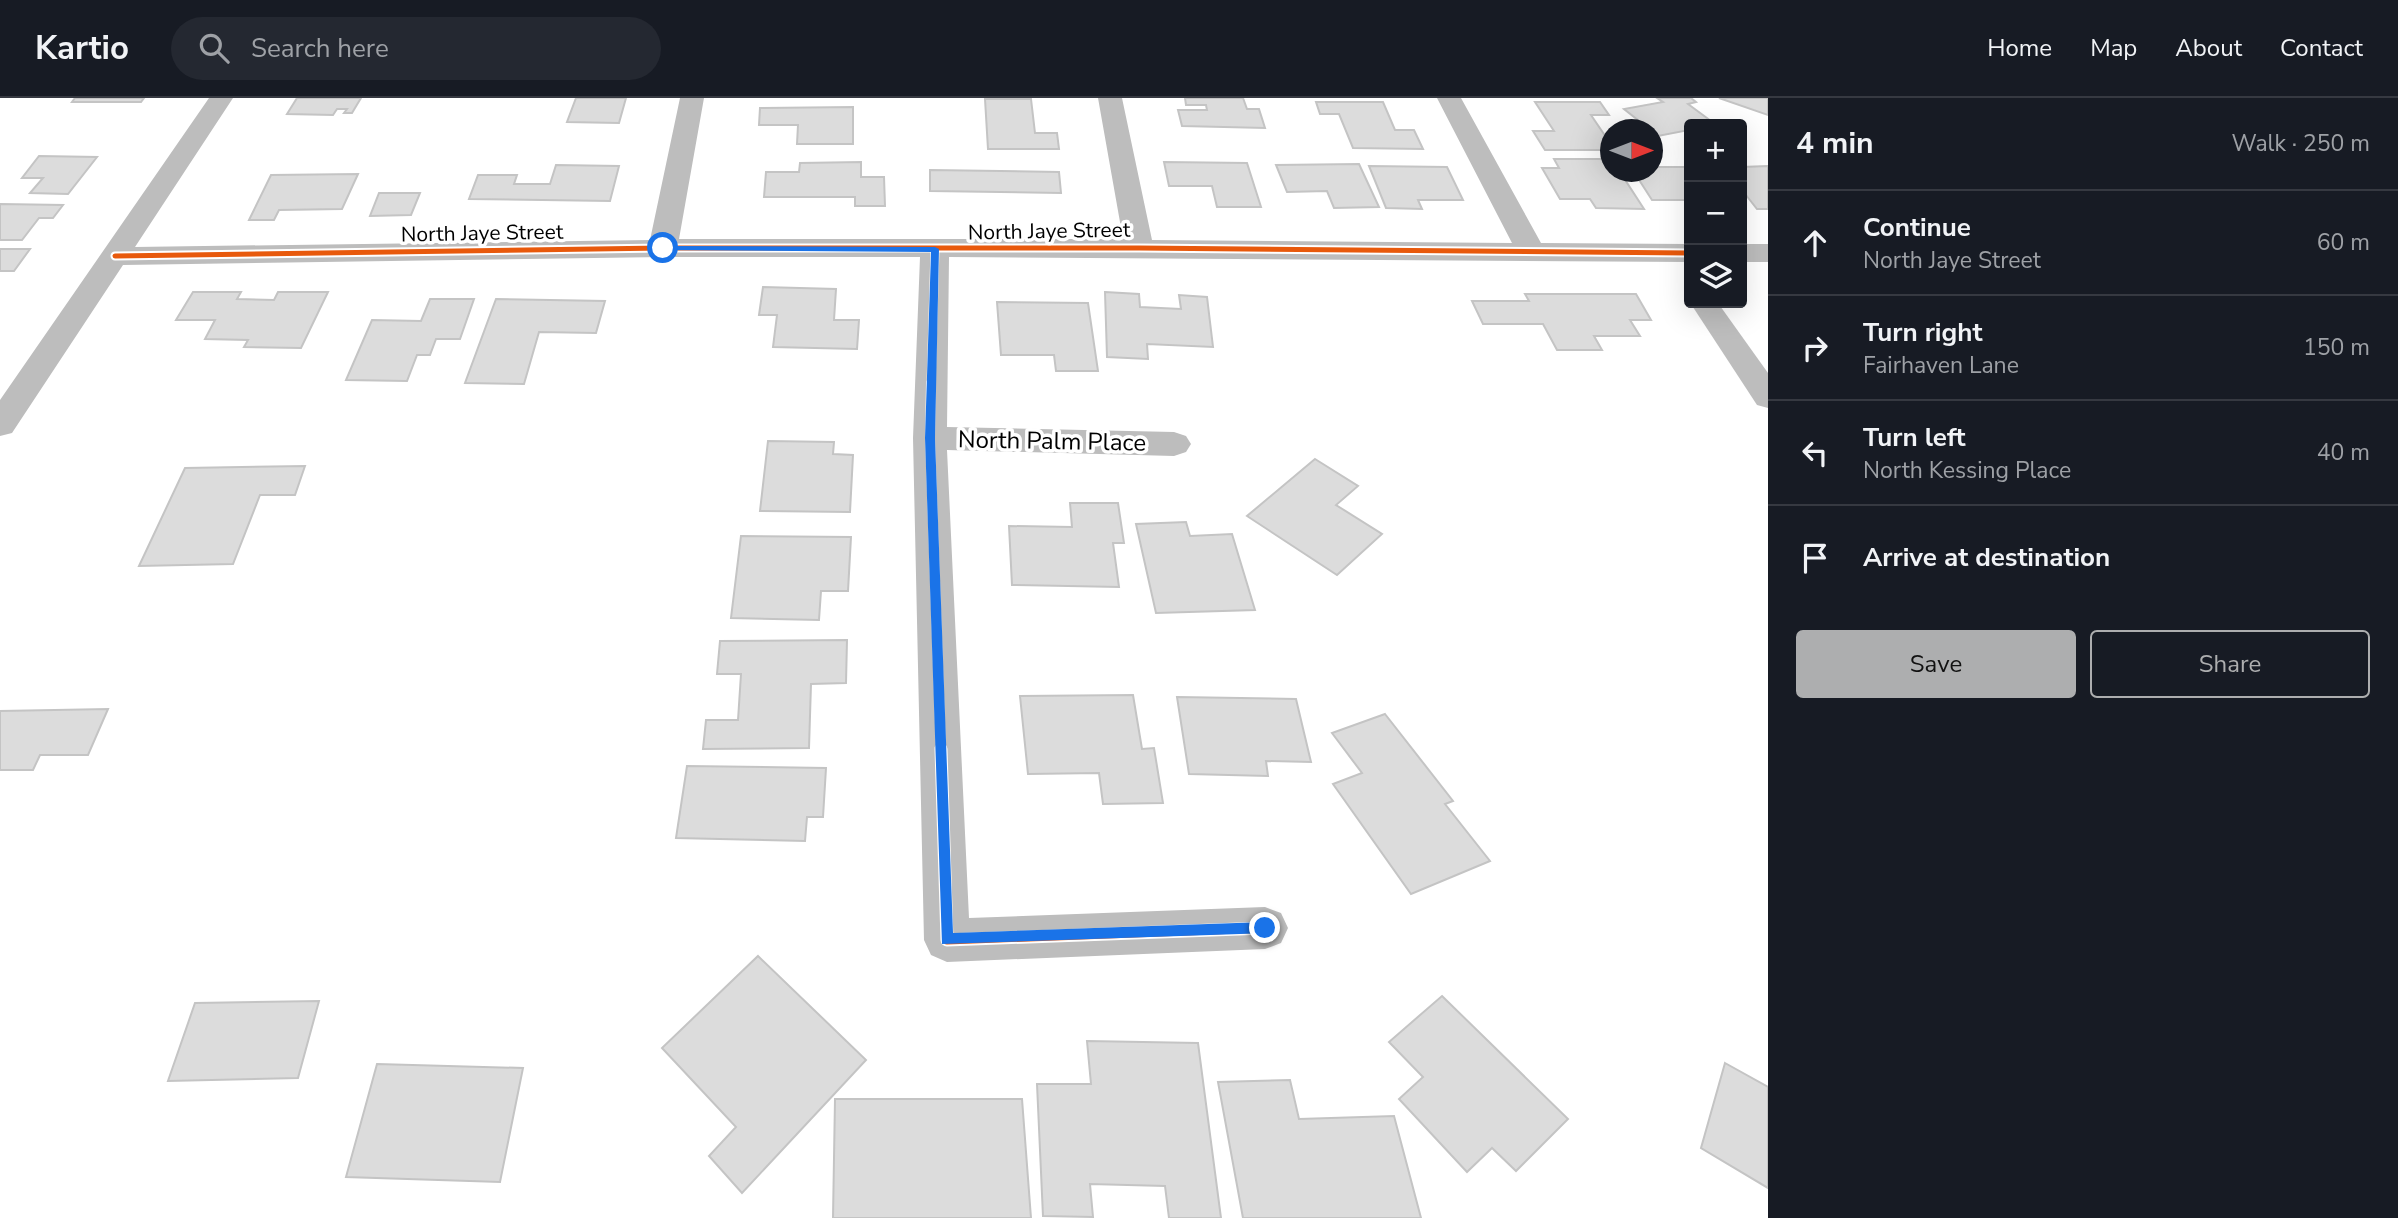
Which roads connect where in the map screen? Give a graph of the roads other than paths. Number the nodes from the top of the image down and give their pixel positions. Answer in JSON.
{"nodes":[{"id":1,"x":221,"y":98,"type":"edge"},
{"id":2,"x":692,"y":98,"type":"edge"},
{"id":3,"x":1110,"y":98,"type":"edge"},
{"id":4,"x":1449,"y":98,"type":"edge"},
{"id":5,"x":663,"y":248,"type":"junction"},
{"id":6,"x":1139,"y":248,"type":"junction"},
{"id":7,"x":935,"y":249,"type":"junction"},
{"id":8,"x":1530,"y":250,"type":"junction"},
{"id":9,"x":1679,"y":253,"type":"edge"},
{"id":10,"x":1747,"y":253,"type":"edge"},
{"id":11,"x":1768,"y":253,"type":"edge"},
{"id":12,"x":115,"y":256,"type":"junction"},
{"id":13,"x":1706,"y":308,"type":"edge"},
{"id":14,"x":1768,"y":397,"type":"edge"},
{"id":15,"x":0,"y":425,"type":"edge"},
{"id":16,"x":930,"y":438,"type":"junction"},
{"id":17,"x":1174,"y":444,"type":"dead end"},
{"id":18,"x":1265,"y":928,"type":"dead end"}],
"edges":[{"from":1,"to":12,"type":"street"},
{"from":2,"to":5,"type":"street"},
{"from":3,"to":6,"type":"street"},
{"from":4,"to":8,"type":"street"},
{"from":5,"to":7,"type":"street","name":"North Jaye Street"},
{"from":5,"to":12,"type":"street","name":"North Jaye Street"},
{"from":6,"to":7,"type":"street","name":"North Jaye Street"},
{"from":6,"to":8,"type":"street","name":"North Jaye Street"},
{"from":7,"to":16,"type":"street"},
{"from":8,"to":9,"type":"street","name":"North Jaye Street"},
{"from":10,"to":11,"type":"street"},
{"from":12,"to":15,"type":"street"},
{"from":13,"to":14,"type":"street"},
{"from":16,"to":17,"type":"street","name":"North Palm Place"},
{"from":16,"to":18,"type":"street"}]}
